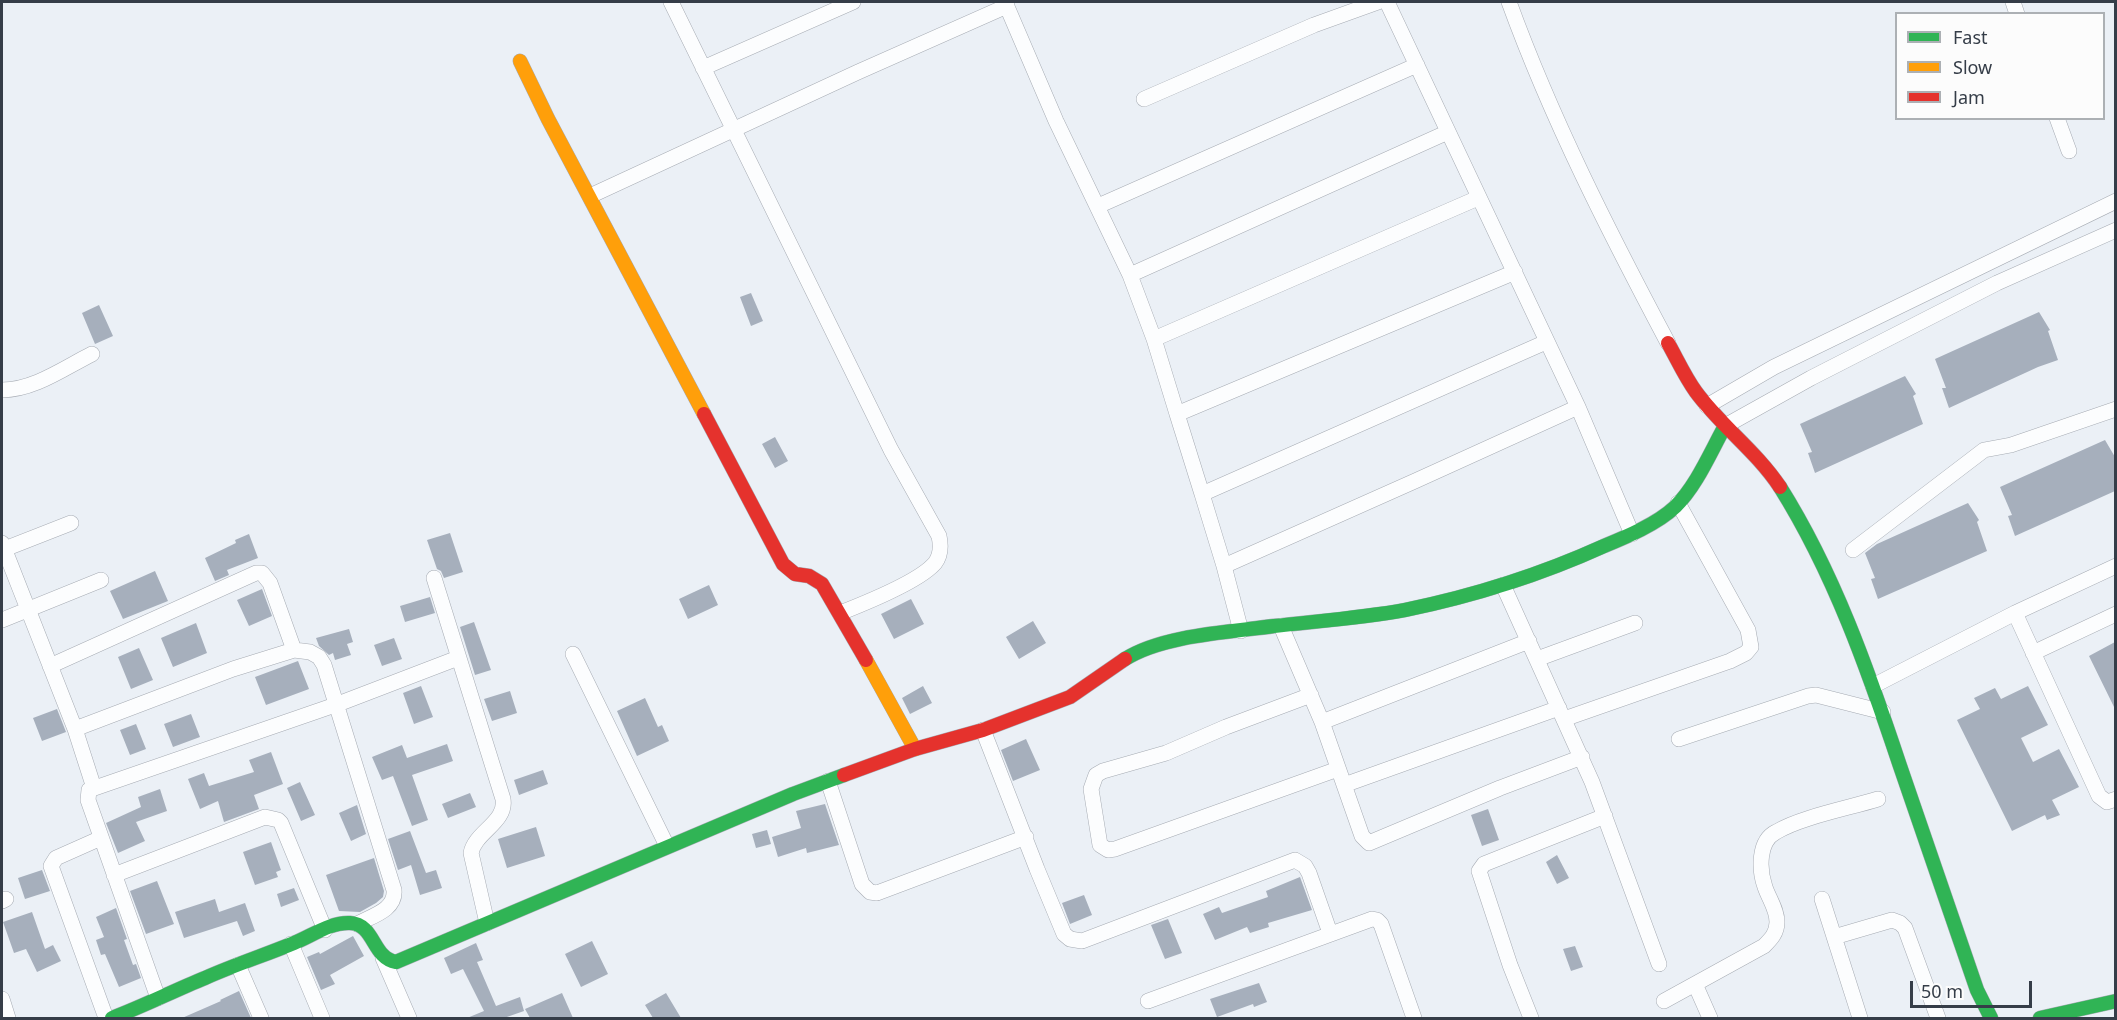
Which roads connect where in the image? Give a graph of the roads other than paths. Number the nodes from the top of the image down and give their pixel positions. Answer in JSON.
{"nodes":[{"id":1,"x":671,"y":2,"type":"edge"},
{"id":2,"x":853,"y":2,"type":"edge"},
{"id":3,"x":1378,"y":2,"type":"edge"},
{"id":4,"x":1387,"y":2,"type":"edge"},
{"id":5,"x":1509,"y":2,"type":"edge"},
{"id":6,"x":1006,"y":4,"type":"edge"},
{"id":7,"x":520,"y":61,"type":"dead end"},
{"id":8,"x":1417,"y":65,"type":"junction"},
{"id":9,"x":703,"y":68,"type":"junction"},
{"id":10,"x":1144,"y":99,"type":"dead end"},
{"id":11,"x":2058,"y":120,"type":"edge"},
{"id":12,"x":735,"y":131,"type":"junction"},
{"id":13,"x":1448,"y":132,"type":"junction"},
{"id":14,"x":2069,"y":151,"type":"dead end"},
{"id":15,"x":590,"y":196,"type":"junction"},
{"id":16,"x":1478,"y":198,"type":"junction"},
{"id":17,"x":2115,"y":201,"type":"edge"},
{"id":18,"x":1098,"y":206,"type":"junction"},
{"id":19,"x":2115,"y":230,"type":"edge"},
{"id":20,"x":1515,"y":272,"type":"junction"},
{"id":21,"x":1130,"y":275,"type":"junction"},
{"id":22,"x":1155,"y":339,"type":"junction"},
{"id":23,"x":1546,"y":342,"type":"junction"},
{"id":24,"x":1668,"y":343,"type":"joint"},
{"id":25,"x":92,"y":354,"type":"dead end"},
{"id":26,"x":2,"y":390,"type":"edge"},
{"id":27,"x":1707,"y":406,"type":"junction"},
{"id":28,"x":1578,"y":407,"type":"junction"},
{"id":29,"x":2115,"y":409,"type":"edge"},
{"id":30,"x":1177,"y":414,"type":"junction"},
{"id":31,"x":1725,"y":426,"type":"junction"},
{"id":32,"x":1202,"y":494,"type":"junction"},
{"id":33,"x":1678,"y":503,"type":"junction"},
{"id":34,"x":71,"y":523,"type":"dead end"},
{"id":35,"x":1632,"y":534,"type":"junction"},
{"id":36,"x":2,"y":548,"type":"edge"},
{"id":37,"x":1853,"y":550,"type":"dead end"},
{"id":38,"x":1224,"y":566,"type":"junction"},
{"id":39,"x":2115,"y":566,"type":"edge"},
{"id":40,"x":434,"y":578,"type":"dead end"},
{"id":41,"x":101,"y":580,"type":"dead end"},
{"id":42,"x":1503,"y":585,"type":"junction"},
{"id":43,"x":27,"y":609,"type":"junction"},
{"id":44,"x":840,"y":613,"type":"junction"},
{"id":45,"x":2015,"y":613,"type":"junction"},
{"id":46,"x":2115,"y":614,"type":"edge"},
{"id":47,"x":2,"y":620,"type":"edge"},
{"id":48,"x":1635,"y":623,"type":"dead end"},
{"id":49,"x":1281,"y":626,"type":"junction"},
{"id":50,"x":1241,"y":631,"type":"junction"},
{"id":51,"x":1529,"y":642,"type":"junction"},
{"id":52,"x":294,"y":650,"type":"junction"},
{"id":53,"x":2033,"y":653,"type":"junction"},
{"id":54,"x":573,"y":654,"type":"dead end"},
{"id":55,"x":458,"y":658,"type":"junction"},
{"id":56,"x":1537,"y":658,"type":"junction"},
{"id":57,"x":50,"y":666,"type":"junction"},
{"id":58,"x":1873,"y":686,"type":"junction"},
{"id":59,"x":1311,"y":695,"type":"junction"},
{"id":60,"x":338,"y":704,"type":"junction"},
{"id":61,"x":1883,"y":712,"type":"junction"},
{"id":62,"x":1562,"y":713,"type":"junction"},
{"id":63,"x":1322,"y":722,"type":"junction"},
{"id":64,"x":75,"y":729,"type":"junction"},
{"id":65,"x":984,"y":730,"type":"junction"},
{"id":66,"x":1679,"y":739,"type":"dead end"},
{"id":67,"x":915,"y":749,"type":"junction"},
{"id":68,"x":1582,"y":757,"type":"junction"},
{"id":69,"x":1338,"y":769,"type":"junction"},
{"id":70,"x":828,"y":781,"type":"junction"},
{"id":71,"x":1344,"y":785,"type":"junction"},
{"id":72,"x":94,"y":788,"type":"junction"},
{"id":73,"x":1878,"y":799,"type":"dead end"},
{"id":74,"x":2115,"y":799,"type":"edge"},
{"id":75,"x":1605,"y":816,"type":"junction"},
{"id":76,"x":1026,"y":837,"type":"junction"},
{"id":77,"x":101,"y":838,"type":"junction"},
{"id":78,"x":667,"y":846,"type":"junction"},
{"id":79,"x":114,"y":875,"type":"junction"},
{"id":80,"x":1822,"y":899,"type":"dead end"},
{"id":81,"x":487,"y":923,"type":"junction"},
{"id":82,"x":357,"y":924,"type":"junction"},
{"id":83,"x":325,"y":930,"type":"junction"},
{"id":84,"x":1330,"y":933,"type":"junction"},
{"id":85,"x":1834,"y":937,"type":"junction"},
{"id":86,"x":291,"y":944,"type":"junction"},
{"id":87,"x":383,"y":958,"type":"junction"},
{"id":88,"x":1659,"y":964,"type":"dead end"},
{"id":89,"x":238,"y":965,"type":"junction"},
{"id":90,"x":1695,"y":984,"type":"junction"},
{"id":91,"x":158,"y":998,"type":"junction"},
{"id":92,"x":2,"y":999,"type":"edge"},
{"id":93,"x":1148,"y":1000,"type":"dead end"},
{"id":94,"x":1664,"y":1001,"type":"dead end"},
{"id":95,"x":2115,"y":1001,"type":"edge"},
{"id":96,"x":2082,"y":1014,"type":"edge"},
{"id":97,"x":8,"y":1018,"type":"edge"},
{"id":98,"x":106,"y":1018,"type":"edge"},
{"id":99,"x":112,"y":1018,"type":"edge"},
{"id":100,"x":261,"y":1018,"type":"edge"},
{"id":101,"x":322,"y":1018,"type":"edge"},
{"id":102,"x":409,"y":1018,"type":"edge"},
{"id":103,"x":1414,"y":1018,"type":"edge"},
{"id":104,"x":1531,"y":1018,"type":"edge"},
{"id":105,"x":1710,"y":1018,"type":"edge"},
{"id":106,"x":1860,"y":1018,"type":"edge"},
{"id":107,"x":1938,"y":1018,"type":"edge"},
{"id":108,"x":1991,"y":1018,"type":"edge"},
{"id":109,"x":2040,"y":1018,"type":"edge"}],
"edges":[{"from":1,"to":9,"type":"street"},
{"from":2,"to":9,"type":"street"},
{"from":3,"to":10,"type":"street"},
{"from":4,"to":8,"type":"street"},
{"from":5,"to":24,"type":"street"},
{"from":6,"to":12,"type":"street"},
{"from":6,"to":18,"type":"street"},
{"from":7,"to":15,"type":"street"},
{"from":8,"to":13,"type":"street"},
{"from":8,"to":18,"type":"street"},
{"from":9,"to":12,"type":"street"},
{"from":11,"to":14,"type":"street"},
{"from":12,"to":15,"type":"street"},
{"from":12,"to":44,"type":"street"},
{"from":13,"to":16,"type":"street"},
{"from":13,"to":21,"type":"street"},
{"from":15,"to":44,"type":"street"},
{"from":16,"to":20,"type":"street"},
{"from":16,"to":22,"type":"street"},
{"from":17,"to":27,"type":"street"},
{"from":18,"to":21,"type":"street"},
{"from":19,"to":31,"type":"street"},
{"from":20,"to":23,"type":"street"},
{"from":20,"to":30,"type":"street"},
{"from":21,"to":22,"type":"street"},
{"from":22,"to":30,"type":"street"},
{"from":23,"to":28,"type":"street"},
{"from":23,"to":32,"type":"street"},
{"from":24,"to":27,"type":"street"},
{"from":25,"to":26,"type":"street"},
{"from":27,"to":31,"type":"street"},
{"from":28,"to":35,"type":"street"},
{"from":28,"to":38,"type":"street"},
{"from":29,"to":37,"type":"street"},
{"from":30,"to":32,"type":"street"},
{"from":31,"to":33,"type":"street"},
{"from":31,"to":58,"type":"street"},
{"from":32,"to":38,"type":"street"},
{"from":33,"to":35,"type":"street"},
{"from":33,"to":62,"type":"street"},
{"from":34,"to":36,"type":"street"},
{"from":35,"to":42,"type":"street"},
{"from":36,"to":43,"type":"street"},
{"from":38,"to":50,"type":"street"},
{"from":39,"to":45,"type":"street"},
{"from":40,"to":55,"type":"street"},
{"from":41,"to":43,"type":"street"},
{"from":42,"to":49,"type":"street"},
{"from":42,"to":51,"type":"street"},
{"from":43,"to":47,"type":"street"},
{"from":43,"to":57,"type":"street"},
{"from":44,"to":67,"type":"street"},
{"from":45,"to":53,"type":"street"},
{"from":45,"to":58,"type":"street"},
{"from":46,"to":53,"type":"street"},
{"from":48,"to":56,"type":"street"},
{"from":49,"to":50,"type":"street"},
{"from":49,"to":59,"type":"street"},
{"from":50,"to":65,"type":"street"},
{"from":51,"to":56,"type":"street"},
{"from":51,"to":63,"type":"street"},
{"from":52,"to":57,"type":"street"},
{"from":52,"to":60,"type":"street"},
{"from":52,"to":64,"type":"street"},
{"from":53,"to":74,"type":"street"},
{"from":54,"to":78,"type":"street"},
{"from":55,"to":60,"type":"street"},
{"from":55,"to":81,"type":"street"},
{"from":56,"to":62,"type":"street"},
{"from":57,"to":64,"type":"street"},
{"from":58,"to":61,"type":"street"},
{"from":59,"to":63,"type":"street"},
{"from":59,"to":69,"type":"street"},
{"from":60,"to":72,"type":"street"},
{"from":60,"to":82,"type":"street"},
{"from":61,"to":66,"type":"street"},
{"from":61,"to":108,"type":"street"},
{"from":62,"to":68,"type":"street"},
{"from":62,"to":71,"type":"street"},
{"from":63,"to":69,"type":"street"},
{"from":64,"to":72,"type":"street"},
{"from":65,"to":67,"type":"street"},
{"from":65,"to":76,"type":"street"},
{"from":67,"to":70,"type":"street"},
{"from":68,"to":71,"type":"street"},
{"from":68,"to":75,"type":"street"},
{"from":69,"to":71,"type":"street"},
{"from":70,"to":76,"type":"street"},
{"from":70,"to":78,"type":"street"},
{"from":72,"to":77,"type":"street"},
{"from":73,"to":90,"type":"street"},
{"from":75,"to":88,"type":"street"},
{"from":75,"to":104,"type":"street"},
{"from":76,"to":84,"type":"street"},
{"from":77,"to":79,"type":"street"},
{"from":77,"to":98,"type":"street"},
{"from":78,"to":81,"type":"street"},
{"from":79,"to":83,"type":"street"},
{"from":79,"to":91,"type":"street"},
{"from":80,"to":85,"type":"street"},
{"from":81,"to":87,"type":"street"},
{"from":82,"to":83,"type":"street"},
{"from":82,"to":87,"type":"street"},
{"from":83,"to":86,"type":"street"},
{"from":84,"to":93,"type":"street"},
{"from":84,"to":103,"type":"street"},
{"from":85,"to":106,"type":"street"},
{"from":85,"to":107,"type":"street"},
{"from":86,"to":89,"type":"street"},
{"from":86,"to":101,"type":"street"},
{"from":87,"to":102,"type":"street"},
{"from":89,"to":91,"type":"street"},
{"from":89,"to":100,"type":"street"},
{"from":90,"to":94,"type":"street"},
{"from":90,"to":105,"type":"street"},
{"from":91,"to":99,"type":"street"},
{"from":92,"to":97,"type":"street"},
{"from":95,"to":96,"type":"street"},
{"from":96,"to":109,"type":"street"}]}
